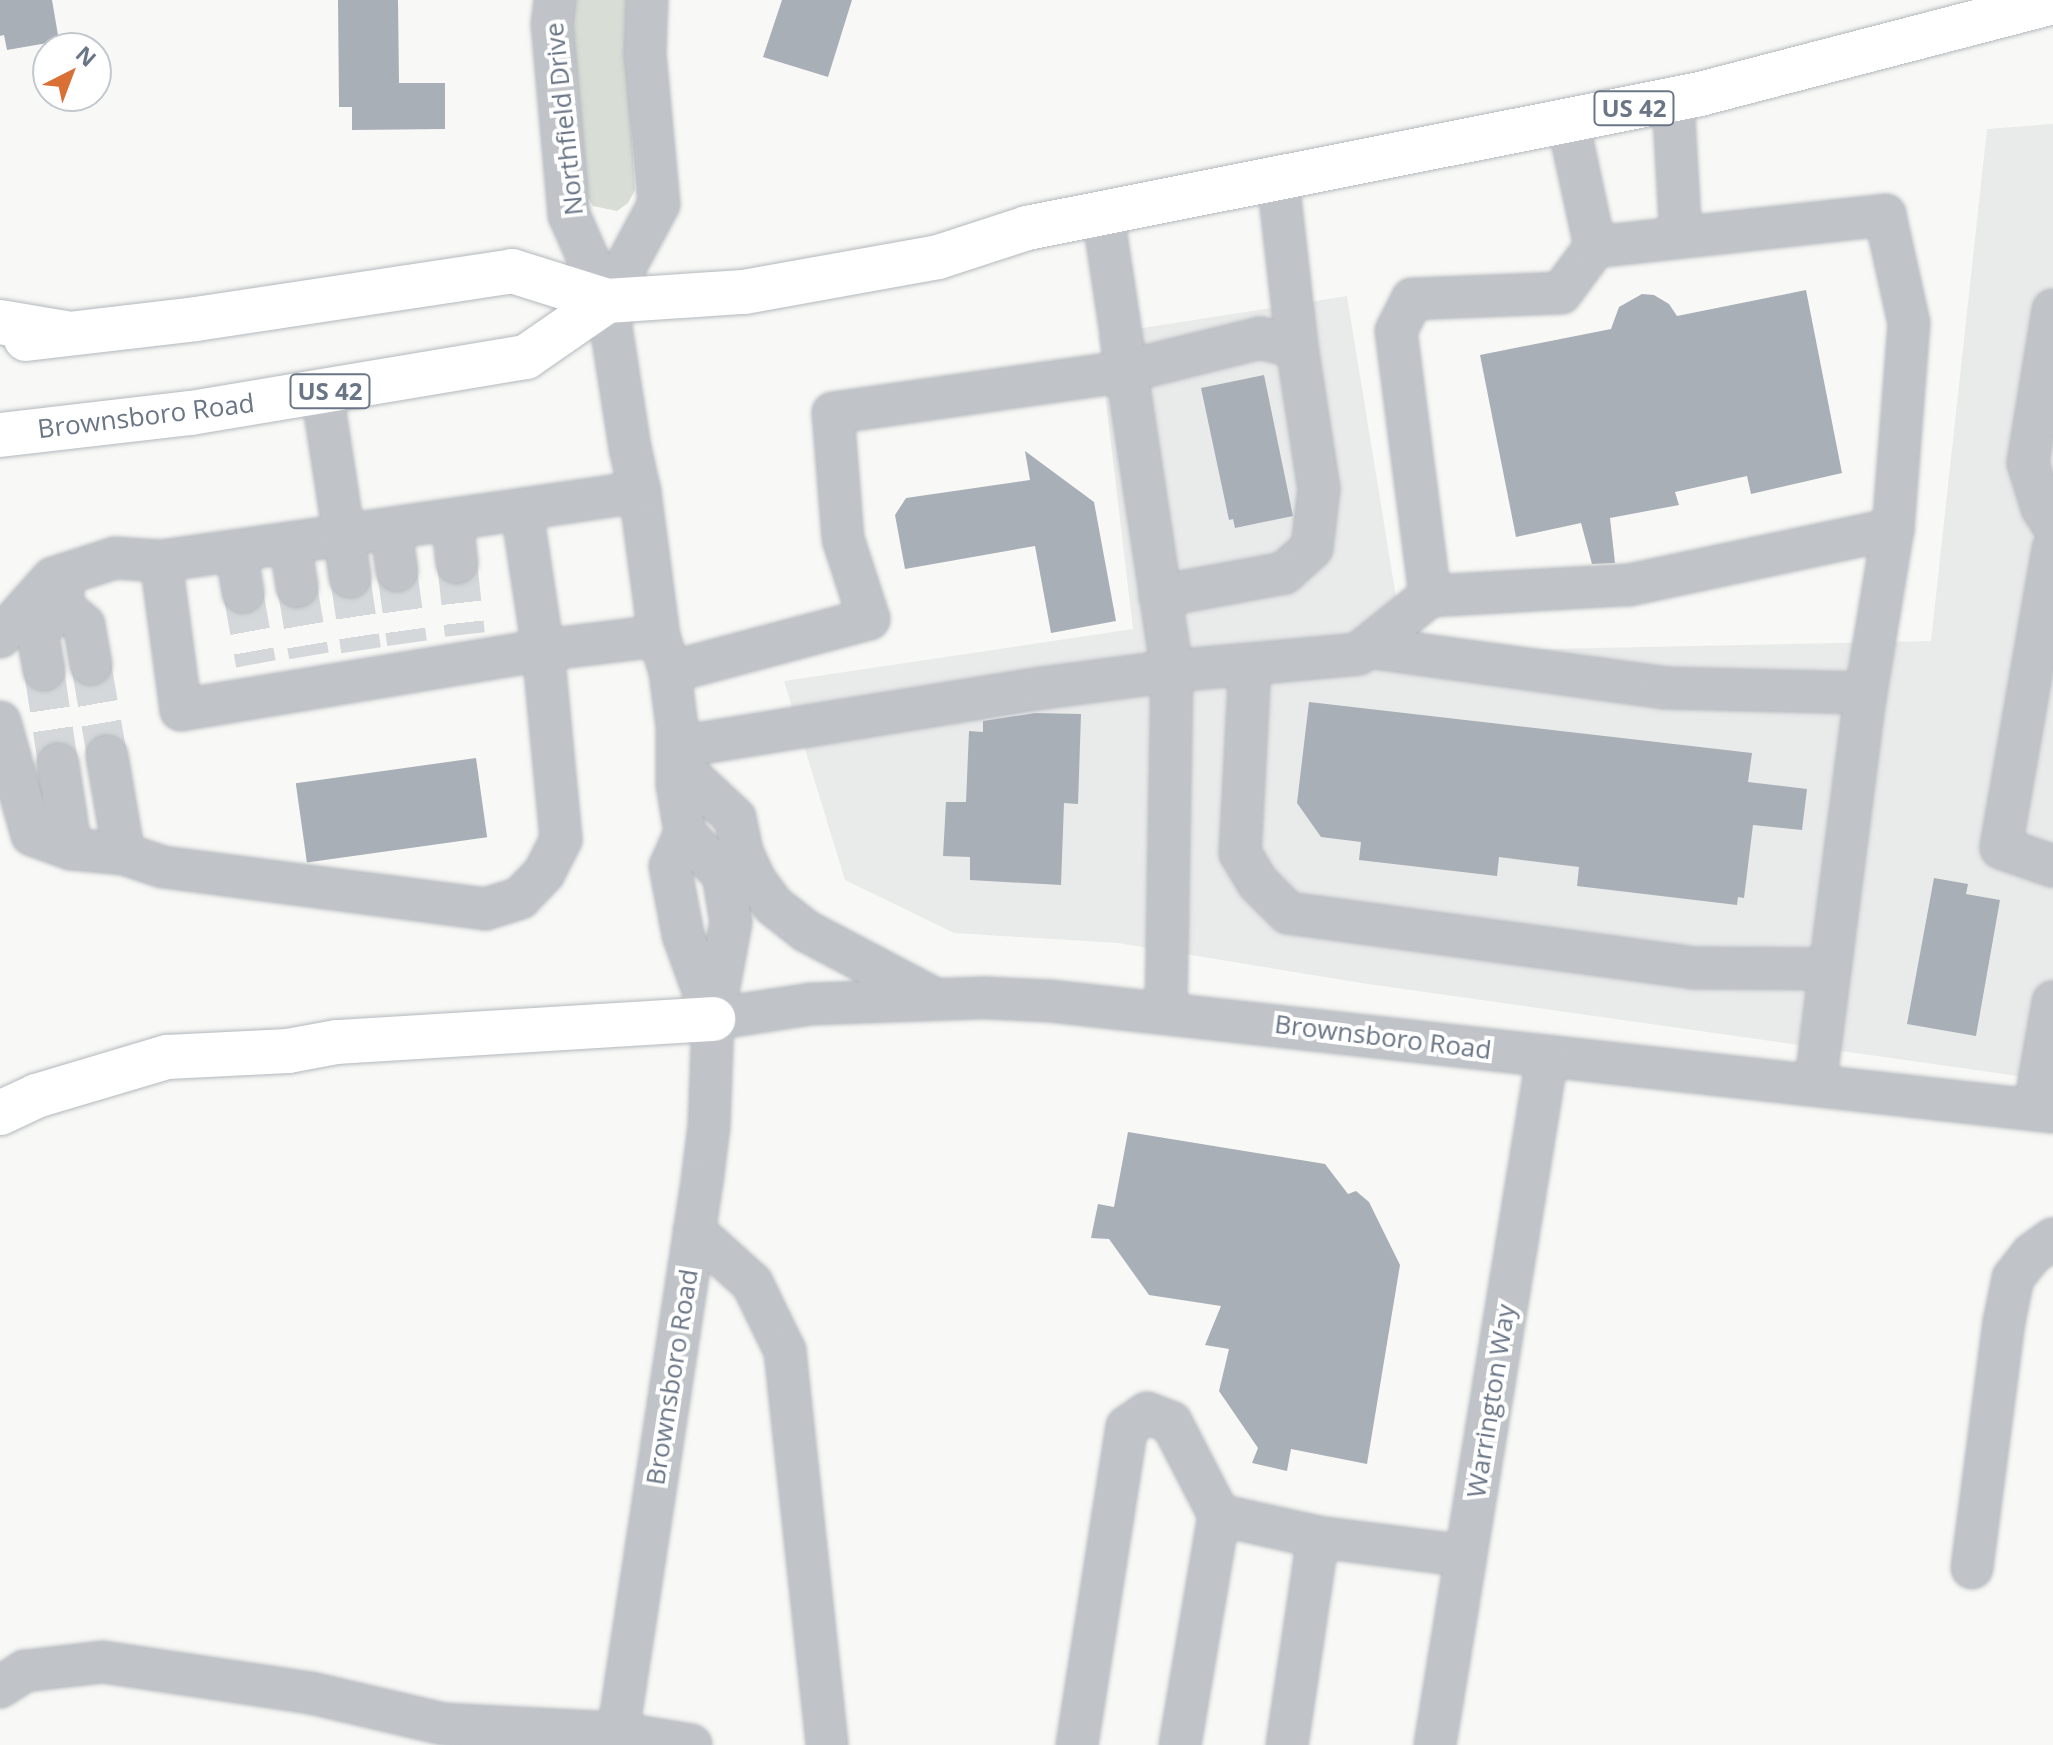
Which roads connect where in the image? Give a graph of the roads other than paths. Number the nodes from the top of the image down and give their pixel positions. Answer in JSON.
{"nodes":[{"id":1,"x":555,"y":0,"type":"edge"},
{"id":2,"x":647,"y":0,"type":"edge"},
{"id":3,"x":2053,"y":2,"type":"edge"},
{"id":4,"x":1673,"y":100,"type":"junction"},
{"id":5,"x":1568,"y":122,"type":"junction"},
{"id":6,"x":1278,"y":180,"type":"junction"},
{"id":7,"x":1103,"y":214,"type":"junction"},
{"id":8,"x":1681,"y":237,"type":"junction"},
{"id":9,"x":1595,"y":247,"type":"junction"},
{"id":10,"x":607,"y":301,"type":"junction"},
{"id":11,"x":2053,"y":310,"type":"edge"},
{"id":12,"x":0,"y":322,"type":"edge"},
{"id":13,"x":65,"y":333,"type":"junction"},
{"id":14,"x":0,"y":344,"type":"edge"},
{"id":15,"x":1297,"y":347,"type":"junction"},
{"id":16,"x":1127,"y":371,"type":"junction"},
{"id":17,"x":322,"y":392,"type":"junction"},
{"id":18,"x":0,"y":435,"type":"edge"},
{"id":19,"x":640,"y":492,"type":"junction"},
{"id":20,"x":522,"y":511,"type":"junction"},
{"id":21,"x":452,"y":520,"type":"junction"},
{"id":22,"x":2053,"y":525,"type":"edge"},
{"id":23,"x":391,"y":529,"type":"junction"},
{"id":24,"x":1893,"y":529,"type":"junction"},
{"id":25,"x":344,"y":535,"type":"junction"},
{"id":26,"x":290,"y":543,"type":"junction"},
{"id":27,"x":2053,"y":549,"type":"edge"},
{"id":28,"x":236,"y":551,"type":"junction"},
{"id":29,"x":161,"y":561,"type":"junction"},
{"id":30,"x":457,"y":563,"type":"tunnel mouth"},
{"id":31,"x":397,"y":571,"type":"tunnel mouth"},
{"id":32,"x":350,"y":577,"type":"tunnel mouth"},
{"id":33,"x":297,"y":586,"type":"tunnel mouth"},
{"id":34,"x":62,"y":590,"type":"junction"},
{"id":35,"x":243,"y":592,"type":"tunnel mouth"},
{"id":36,"x":1160,"y":596,"type":"junction"},
{"id":37,"x":1430,"y":596,"type":"junction"},
{"id":38,"x":0,"y":637,"type":"edge"},
{"id":39,"x":1367,"y":647,"type":"junction"},
{"id":40,"x":543,"y":650,"type":"junction"},
{"id":41,"x":664,"y":654,"type":"junction"},
{"id":42,"x":91,"y":664,"type":"tunnel mouth"},
{"id":43,"x":1250,"y":665,"type":"junction"},
{"id":44,"x":44,"y":670,"type":"tunnel mouth"},
{"id":45,"x":1172,"y":671,"type":"junction"},
{"id":46,"x":1866,"y":693,"type":"junction"},
{"id":47,"x":0,"y":722,"type":"edge"},
{"id":48,"x":107,"y":756,"type":"tunnel mouth"},
{"id":49,"x":678,"y":756,"type":"junction"},
{"id":50,"x":58,"y":764,"type":"tunnel mouth"},
{"id":51,"x":71,"y":849,"type":"junction"},
{"id":52,"x":124,"y":854,"type":"junction"},
{"id":53,"x":2053,"y":866,"type":"edge"},
{"id":54,"x":1830,"y":969,"type":"junction"},
{"id":55,"x":934,"y":999,"type":"junction"},
{"id":56,"x":2053,"y":1002,"type":"edge"},
{"id":57,"x":1166,"y":1011,"type":"junction"},
{"id":58,"x":713,"y":1019,"type":"junction"},
{"id":59,"x":1547,"y":1058,"type":"junction"},
{"id":60,"x":1815,"y":1085,"type":"junction"},
{"id":61,"x":2044,"y":1111,"type":"edge"},
{"id":62,"x":0,"y":1113,"type":"edge"},
{"id":63,"x":694,"y":1231,"type":"junction"},
{"id":64,"x":2053,"y":1239,"type":"edge"},
{"id":65,"x":1219,"y":1515,"type":"junction"},
{"id":66,"x":1318,"y":1537,"type":"junction"},
{"id":67,"x":1466,"y":1556,"type":"junction"},
{"id":68,"x":1972,"y":1568,"type":"dead end"},
{"id":69,"x":0,"y":1687,"type":"edge"},
{"id":70,"x":618,"y":1733,"type":"junction"},
{"id":71,"x":442,"y":1734,"type":"edge"},
{"id":72,"x":684,"y":1744,"type":"edge"},
{"id":73,"x":827,"y":1745,"type":"edge"},
{"id":74,"x":1077,"y":1745,"type":"edge"},
{"id":75,"x":1180,"y":1745,"type":"edge"},
{"id":76,"x":1287,"y":1745,"type":"edge"},
{"id":77,"x":1435,"y":1745,"type":"edge"}],
"edges":[{"from":1,"to":10,"type":"street","name":"Northfield Drive"},
{"from":2,"to":10,"type":"street"},
{"from":3,"to":4,"type":"main road","number":"US 42"},
{"from":4,"to":5,"type":"main road","number":"US 42"},
{"from":4,"to":8,"type":"street"},
{"from":5,"to":6,"type":"main road","number":"US 42"},
{"from":5,"to":9,"type":"street"},
{"from":6,"to":7,"type":"main road","number":"US 42"},
{"from":6,"to":15,"type":"street"},
{"from":7,"to":10,"type":"main road","number":"US 42"},
{"from":7,"to":16,"type":"street"},
{"from":8,"to":9,"type":"street"},
{"from":8,"to":24,"type":"street"},
{"from":9,"to":37,"type":"street"},
{"from":10,"to":13,"type":"main road","number":"US 42"},
{"from":10,"to":17,"type":"main road","name":"Brownsboro Road","number":"US 42"},
{"from":10,"to":19,"type":"street","name":"Brownsboro Road"},
{"from":11,"to":22,"type":"street"},
{"from":12,"to":13,"type":"main road"},
{"from":13,"to":14,"type":"main road","number":"US 42"},
{"from":15,"to":16,"type":"street"},
{"from":15,"to":36,"type":"street"},
{"from":16,"to":36,"type":"street"},
{"from":16,"to":41,"type":"street"},
{"from":17,"to":18,"type":"main road","name":"Brownsboro Road","number":"US 42"},
{"from":17,"to":25,"type":"street"},
{"from":19,"to":20,"type":"street"},
{"from":19,"to":41,"type":"street","name":"Brownsboro Road"},
{"from":20,"to":21,"type":"street"},
{"from":20,"to":40,"type":"street"},
{"from":21,"to":23,"type":"street"},
{"from":21,"to":30,"type":"street"},
{"from":23,"to":25,"type":"street"},
{"from":23,"to":31,"type":"street"},
{"from":24,"to":37,"type":"street"},
{"from":24,"to":46,"type":"street"},
{"from":25,"to":26,"type":"street"},
{"from":25,"to":32,"type":"street"},
{"from":26,"to":28,"type":"street"},
{"from":26,"to":33,"type":"street"},
{"from":27,"to":53,"type":"street"},
{"from":28,"to":29,"type":"street"},
{"from":28,"to":35,"type":"street"},
{"from":29,"to":34,"type":"street"},
{"from":29,"to":40,"type":"street"},
{"from":34,"to":38,"type":"street"},
{"from":34,"to":42,"type":"street"},
{"from":34,"to":44,"type":"street"},
{"from":36,"to":45,"type":"street"},
{"from":37,"to":39,"type":"street"},
{"from":39,"to":43,"type":"street"},
{"from":39,"to":46,"type":"street"},
{"from":40,"to":41,"type":"street"},
{"from":40,"to":52,"type":"street"},
{"from":41,"to":49,"type":"street","name":"Brownsboro Road"},
{"from":43,"to":45,"type":"street"},
{"from":43,"to":54,"type":"street"},
{"from":45,"to":49,"type":"street"},
{"from":45,"to":57,"type":"street"},
{"from":46,"to":54,"type":"street"},
{"from":47,"to":51,"type":"street"},
{"from":48,"to":52,"type":"street"},
{"from":49,"to":55,"type":"street"},
{"from":49,"to":58,"type":"street","name":"Brownsboro Road"},
{"from":50,"to":51,"type":"street"},
{"from":51,"to":52,"type":"street"},
{"from":54,"to":60,"type":"street"},
{"from":55,"to":57,"type":"street","name":"Brownsboro Road"},
{"from":55,"to":58,"type":"street","name":"Brownsboro Road"},
{"from":56,"to":61,"type":"street"},
{"from":57,"to":59,"type":"street","name":"Brownsboro Road"},
{"from":58,"to":62,"type":"main road"},
{"from":58,"to":63,"type":"street","name":"Brownsboro Road"},
{"from":59,"to":60,"type":"street","name":"Brownsboro Road"},
{"from":59,"to":67,"type":"street","name":"Warrington Way"},
{"from":60,"to":61,"type":"street","name":"Brownsboro Road"},
{"from":63,"to":70,"type":"street","name":"Brownsboro Road"},
{"from":63,"to":73,"type":"street"},
{"from":64,"to":68,"type":"street"},
{"from":65,"to":66,"type":"street"},
{"from":65,"to":74,"type":"street"},
{"from":65,"to":75,"type":"street"},
{"from":66,"to":67,"type":"street"},
{"from":66,"to":76,"type":"street"},
{"from":67,"to":77,"type":"street","name":"Warrington Way"},
{"from":69,"to":71,"type":"street"},
{"from":70,"to":71,"type":"street"},
{"from":70,"to":72,"type":"street"}]}
